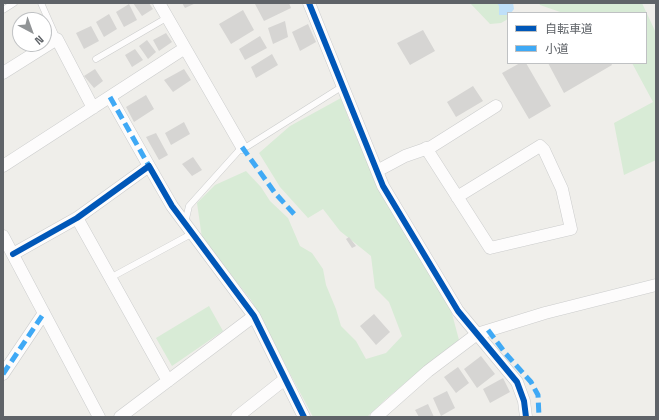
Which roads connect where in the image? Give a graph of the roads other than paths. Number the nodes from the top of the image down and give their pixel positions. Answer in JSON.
{"nodes":[{"id":1,"x":14,"y":3,"type":"edge"},
{"id":2,"x":41,"y":3,"type":"edge"},
{"id":3,"x":159,"y":3,"type":"edge"},
{"id":4,"x":309,"y":3,"type":"edge"},
{"id":5,"x":3,"y":10,"type":"edge"},
{"id":6,"x":168,"y":17,"type":"junction"},
{"id":7,"x":57,"y":39,"type":"junction"},
{"id":8,"x":185,"y":48,"type":"junction"},
{"id":9,"x":96,"y":59,"type":"dead end"},
{"id":10,"x":3,"y":72,"type":"edge"},
{"id":11,"x":343,"y":86,"type":"junction"},
{"id":12,"x":110,"y":97,"type":"junction"},
{"id":13,"x":496,"y":106,"type":"dead end"},
{"id":14,"x":93,"y":108,"type":"junction"},
{"id":15,"x":242,"y":146,"type":"junction"},
{"id":16,"x":426,"y":148,"type":"junction"},
{"id":17,"x":3,"y":166,"type":"edge"},
{"id":18,"x":149,"y":166,"type":"junction"},
{"id":19,"x":377,"y":171,"type":"junction"},
{"id":20,"x":457,"y":197,"type":"junction"},
{"id":21,"x":77,"y":218,"type":"junction"},
{"id":22,"x":185,"y":223,"type":"junction"},
{"id":23,"x":193,"y":233,"type":"junction"},
{"id":24,"x":3,"y":236,"type":"edge"},
{"id":25,"x":13,"y":254,"type":"junction"},
{"id":26,"x":110,"y":278,"type":"junction"},
{"id":27,"x":655,"y":286,"type":"edge"},
{"id":28,"x":44,"y":312,"type":"junction"},
{"id":29,"x":254,"y":316,"type":"junction"},
{"id":30,"x":477,"y":334,"type":"junction"},
{"id":31,"x":3,"y":374,"type":"edge"},
{"id":32,"x":285,"y":379,"type":"junction"},
{"id":33,"x":168,"y":381,"type":"junction"},
{"id":34,"x":100,"y":417,"type":"edge"},
{"id":35,"x":120,"y":417,"type":"edge"},
{"id":36,"x":237,"y":417,"type":"edge"},
{"id":37,"x":304,"y":417,"type":"edge"},
{"id":38,"x":376,"y":417,"type":"edge"},
{"id":39,"x":526,"y":417,"type":"edge"}],
"edges":[{"from":1,"to":5,"type":"lane"},
{"from":2,"to":7,"type":"lane"},
{"from":3,"to":6,"type":"street"},
{"from":4,"to":11,"type":"street"},
{"from":6,"to":8,"type":"street"},
{"from":6,"to":9,"type":"lane"},
{"from":7,"to":10,"type":"street"},
{"from":7,"to":14,"type":"street"},
{"from":8,"to":12,"type":"street"},
{"from":8,"to":15,"type":"street"},
{"from":11,"to":15,"type":"lane"},
{"from":11,"to":19,"type":"street"},
{"from":12,"to":14,"type":"street"},
{"from":12,"to":18,"type":"street"},
{"from":13,"to":16,"type":"street"},
{"from":14,"to":17,"type":"street"},
{"from":15,"to":22,"type":"lane"},
{"from":16,"to":19,"type":"street"},
{"from":16,"to":20,"type":"street"},
{"from":18,"to":21,"type":"street"},
{"from":18,"to":22,"type":"street"},
{"from":19,"to":30,"type":"street"},
{"from":20,"to":20,"type":"street"},
{"from":21,"to":25,"type":"street"},
{"from":21,"to":26,"type":"street"},
{"from":22,"to":23,"type":"street"},
{"from":23,"to":26,"type":"lane"},
{"from":23,"to":29,"type":"street"},
{"from":24,"to":25,"type":"street"},
{"from":25,"to":28,"type":"street"},
{"from":26,"to":33,"type":"street"},
{"from":27,"to":30,"type":"street"},
{"from":28,"to":31,"type":"street"},
{"from":28,"to":34,"type":"street"},
{"from":29,"to":32,"type":"street"},
{"from":29,"to":33,"type":"street"},
{"from":30,"to":38,"type":"street"},
{"from":30,"to":39,"type":"street"},
{"from":32,"to":36,"type":"street"},
{"from":32,"to":37,"type":"street"},
{"from":33,"to":35,"type":"street"}]}
